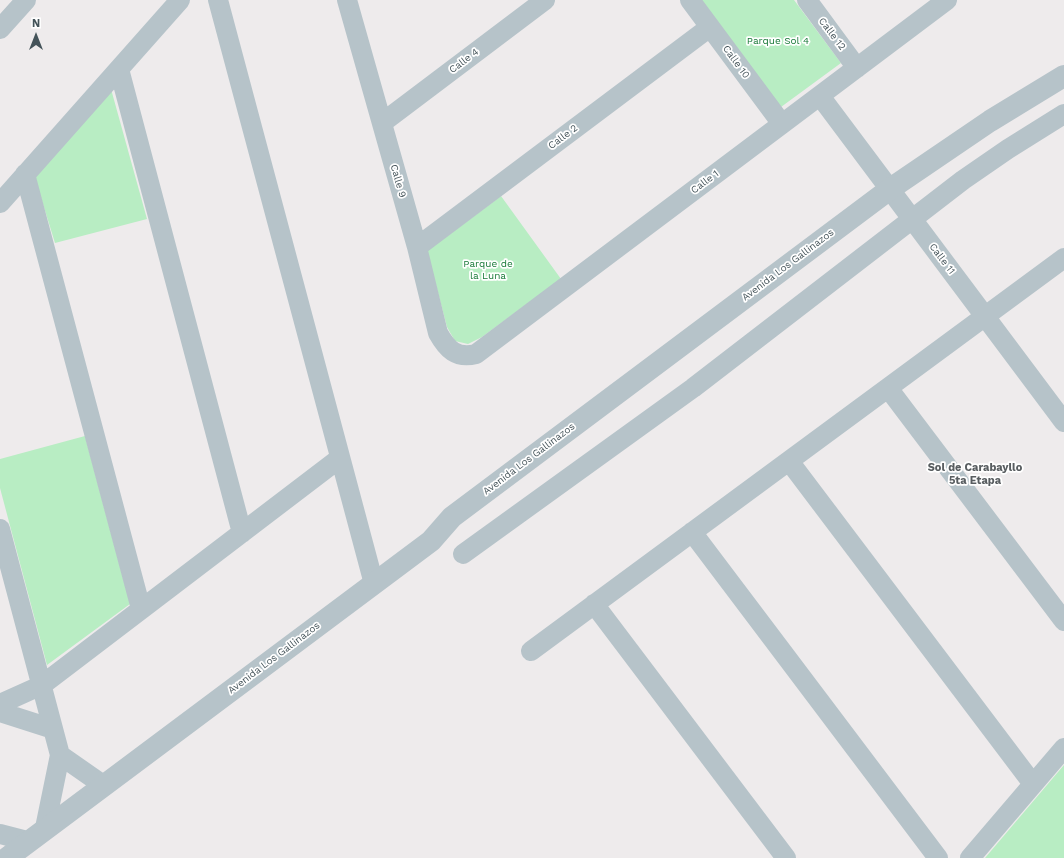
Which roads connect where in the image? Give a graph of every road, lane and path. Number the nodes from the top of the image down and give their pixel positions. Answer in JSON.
{"nodes":[{"id":1,"x":26,"y":0,"type":"edge"},
{"id":2,"x":180,"y":0,"type":"edge"},
{"id":3,"x":218,"y":0,"type":"edge"},
{"id":4,"x":347,"y":0,"type":"edge"},
{"id":5,"x":546,"y":0,"type":"edge"},
{"id":6,"x":690,"y":0,"type":"edge"},
{"id":7,"x":807,"y":0,"type":"edge"},
{"id":8,"x":947,"y":0,"type":"edge"},
{"id":9,"x":710,"y":27,"type":"junction"},
{"id":10,"x":0,"y":29,"type":"edge"},
{"id":11,"x":857,"y":68,"type":"junction"},
{"id":12,"x":118,"y":69,"type":"junction"},
{"id":13,"x":1064,"y":76,"type":"edge"},
{"id":14,"x":820,"y":96,"type":"junction"},
{"id":15,"x":1064,"y":114,"type":"edge"},
{"id":16,"x":382,"y":123,"type":"junction"},
{"id":17,"x":782,"y":124,"type":"junction"},
{"id":18,"x":25,"y":174,"type":"junction"},
{"id":19,"x":890,"y":189,"type":"junction"},
{"id":20,"x":0,"y":203,"type":"edge"},
{"id":21,"x":912,"y":219,"type":"junction"},
{"id":22,"x":417,"y":247,"type":"junction"},
{"id":23,"x":1064,"y":258,"type":"edge"},
{"id":24,"x":985,"y":316,"type":"junction"},
{"id":25,"x":459,"y":354,"type":"joint"},
{"id":26,"x":888,"y":388,"type":"junction"},
{"id":27,"x":1064,"y":422,"type":"edge"},
{"id":28,"x":340,"y":458,"type":"junction"},
{"id":29,"x":789,"y":461,"type":"junction"},
{"id":30,"x":0,"y":529,"type":"edge"},
{"id":31,"x":692,"y":532,"type":"junction"},
{"id":32,"x":242,"y":533,"type":"junction"},
{"id":33,"x":464,"y":554,"type":"dead end"},
{"id":34,"x":374,"y":584,"type":"junction"},
{"id":35,"x":594,"y":604,"type":"junction"},
{"id":36,"x":141,"y":609,"type":"junction"},
{"id":37,"x":1064,"y":621,"type":"edge"},
{"id":38,"x":531,"y":651,"type":"dead end"},
{"id":39,"x":42,"y":685,"type":"junction"},
{"id":40,"x":0,"y":704,"type":"edge"},
{"id":41,"x":0,"y":712,"type":"edge"},
{"id":42,"x":54,"y":729,"type":"junction"},
{"id":43,"x":1064,"y":748,"type":"edge"},
{"id":44,"x":60,"y":755,"type":"junction"},
{"id":45,"x":1033,"y":784,"type":"junction"},
{"id":46,"x":103,"y":785,"type":"junction"},
{"id":47,"x":45,"y":828,"type":"junction"},
{"id":48,"x":0,"y":834,"type":"edge"},
{"id":49,"x":27,"y":841,"type":"junction"},
{"id":50,"x":7,"y":858,"type":"edge"},
{"id":51,"x":786,"y":858,"type":"edge"},
{"id":52,"x":938,"y":858,"type":"edge"},
{"id":53,"x":970,"y":858,"type":"edge"}],
"edges":[{"from":1,"to":10,"type":"street"},
{"from":2,"to":12,"type":"street"},
{"from":3,"to":28,"type":"street"},
{"from":4,"to":16,"type":"street","name":"Calle 9"},
{"from":5,"to":16,"type":"street","name":"Calle 4"},
{"from":6,"to":9,"type":"street","name":"Calle 10"},
{"from":7,"to":11,"type":"street","name":"Calle 12"},
{"from":8,"to":11,"type":"street","name":"Calle 1"},
{"from":9,"to":17,"type":"street","name":"Calle 10"},
{"from":9,"to":22,"type":"street","name":"Calle 2"},
{"from":11,"to":14,"type":"street","name":"Calle 1"},
{"from":12,"to":18,"type":"street"},
{"from":12,"to":32,"type":"street"},
{"from":13,"to":19,"type":"street","name":"Avenida Los Gallinazos"},
{"from":14,"to":17,"type":"street","name":"Calle 1"},
{"from":14,"to":19,"type":"street","name":"Calle 11"},
{"from":15,"to":21,"type":"street"},
{"from":16,"to":22,"type":"street","name":"Calle 9"},
{"from":17,"to":25,"type":"street","name":"Calle 1"},
{"from":18,"to":20,"type":"street"},
{"from":18,"to":36,"type":"street"},
{"from":19,"to":21,"type":"street","name":"Calle 11"},
{"from":19,"to":34,"type":"street","name":"Avenida Los Gallinazos"},
{"from":21,"to":24,"type":"street","name":"Calle 11"},
{"from":21,"to":33,"type":"street"},
{"from":22,"to":25,"type":"street","name":"Calle 9"},
{"from":23,"to":24,"type":"street"},
{"from":24,"to":26,"type":"street"},
{"from":24,"to":27,"type":"street","name":"Calle 11"},
{"from":26,"to":29,"type":"street"},
{"from":26,"to":37,"type":"street"},
{"from":28,"to":32,"type":"street"},
{"from":28,"to":34,"type":"street"},
{"from":29,"to":31,"type":"street"},
{"from":29,"to":45,"type":"street"},
{"from":30,"to":39,"type":"street"},
{"from":31,"to":35,"type":"street"},
{"from":31,"to":52,"type":"street"},
{"from":32,"to":36,"type":"street"},
{"from":34,"to":46,"type":"street","name":"Avenida Los Gallinazos"},
{"from":35,"to":38,"type":"street"},
{"from":35,"to":51,"type":"street"},
{"from":36,"to":39,"type":"street"},
{"from":39,"to":40,"type":"street"},
{"from":39,"to":42,"type":"street"},
{"from":41,"to":42,"type":"street"},
{"from":42,"to":44,"type":"street"},
{"from":43,"to":45,"type":"street"},
{"from":44,"to":46,"type":"street"},
{"from":44,"to":47,"type":"street"},
{"from":45,"to":53,"type":"street"},
{"from":46,"to":47,"type":"street","name":"Avenida Los Gallinazos"},
{"from":47,"to":49,"type":"street","name":"Avenida Los Gallinazos"},
{"from":48,"to":49,"type":"street"},
{"from":49,"to":50,"type":"street","name":"Avenida Los Gallinazos"}]}
